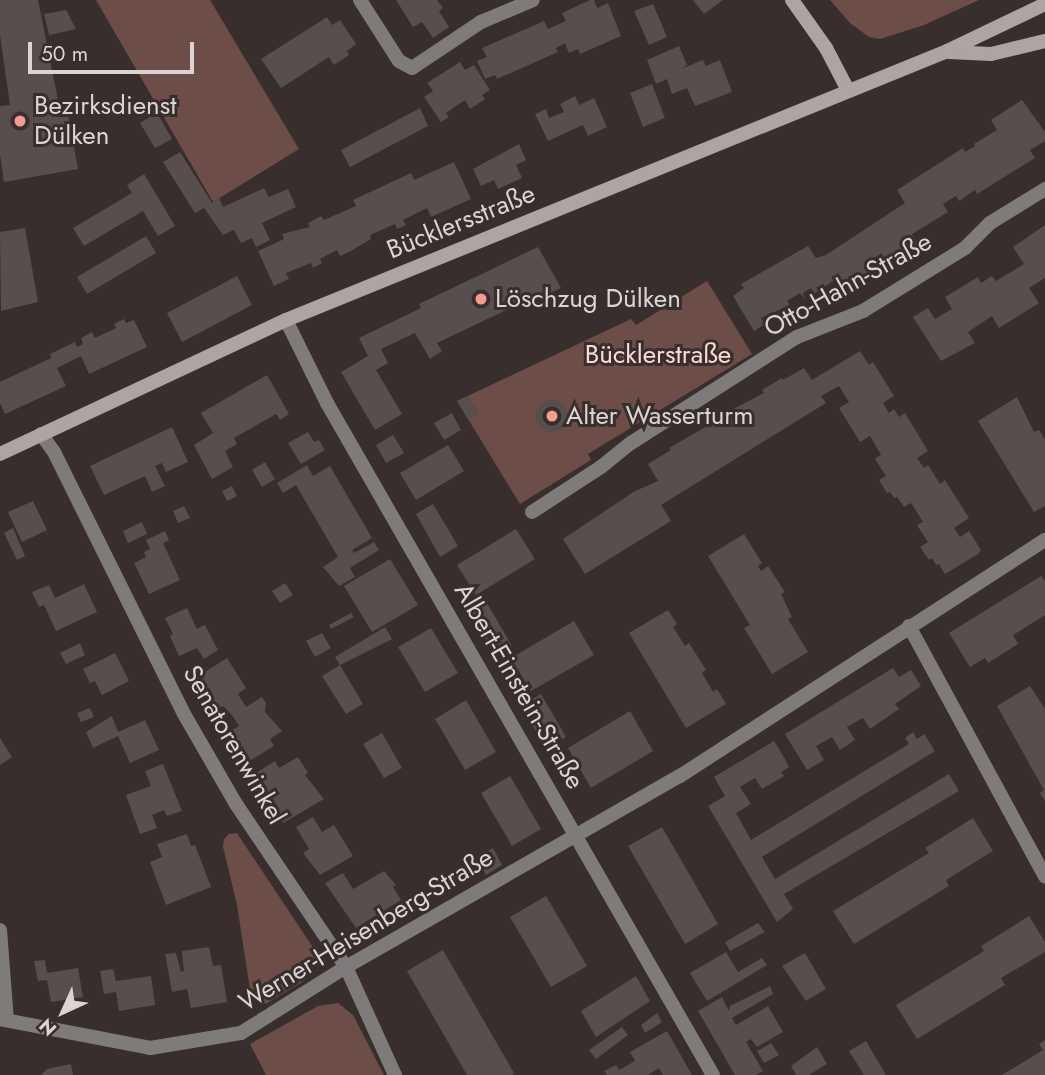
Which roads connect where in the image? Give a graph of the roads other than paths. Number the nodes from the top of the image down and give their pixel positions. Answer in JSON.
{"nodes":[{"id":1,"x":360,"y":0,"type":"edge"},
{"id":2,"x":533,"y":0,"type":"edge"},
{"id":3,"x":792,"y":0,"type":"edge"},
{"id":4,"x":1045,"y":4,"type":"edge"},
{"id":5,"x":1045,"y":41,"type":"edge"},
{"id":6,"x":947,"y":51,"type":"junction"},
{"id":7,"x":848,"y":90,"type":"junction"},
{"id":8,"x":1045,"y":189,"type":"edge"},
{"id":9,"x":286,"y":320,"type":"junction"},
{"id":10,"x":41,"y":434,"type":"junction"},
{"id":11,"x":0,"y":454,"type":"edge"},
{"id":12,"x":532,"y":512,"type":"dead end"},
{"id":13,"x":1045,"y":540,"type":"edge"},
{"id":14,"x":909,"y":626,"type":"junction"},
{"id":15,"x":576,"y":834,"type":"junction"},
{"id":16,"x":1045,"y":877,"type":"edge"},
{"id":17,"x":0,"y":930,"type":"edge"},
{"id":18,"x":346,"y":967,"type":"junction"},
{"id":19,"x":4,"y":1019,"type":"edge"},
{"id":20,"x":395,"y":1075,"type":"edge"},
{"id":21,"x":713,"y":1075,"type":"edge"}],
"edges":[{"from":1,"to":2,"type":"street"},
{"from":3,"to":7,"type":"main road"},
{"from":4,"to":6,"type":"main road","name":"Bücklersstraße"},
{"from":5,"to":6,"type":"main road","name":"Bücklersstraße"},
{"from":6,"to":7,"type":"main road","name":"Bücklersstraße"},
{"from":7,"to":9,"type":"main road","name":"Bücklersstraße"},
{"from":8,"to":12,"type":"street","name":"Otto-Hahn-Straße"},
{"from":9,"to":10,"type":"main road","name":"Bücklersstraße"},
{"from":9,"to":15,"type":"street","name":"Albert-Einstein-Straße"},
{"from":10,"to":11,"type":"main road","name":"Bücklersstraße"},
{"from":10,"to":18,"type":"street","name":"Senatorenwinkel"},
{"from":13,"to":14,"type":"street"},
{"from":14,"to":15,"type":"street"},
{"from":14,"to":16,"type":"street"},
{"from":15,"to":18,"type":"street","name":"Werner-Heisenberg-Straße"},
{"from":15,"to":21,"type":"street","name":"Albert-Einstein-Straße"},
{"from":17,"to":19,"type":"street","name":"Werner-Heisenberg-Straße"},
{"from":18,"to":19,"type":"street","name":"Werner-Heisenberg-Straße"},
{"from":18,"to":20,"type":"street","name":"Senatorenwinkel"}]}
